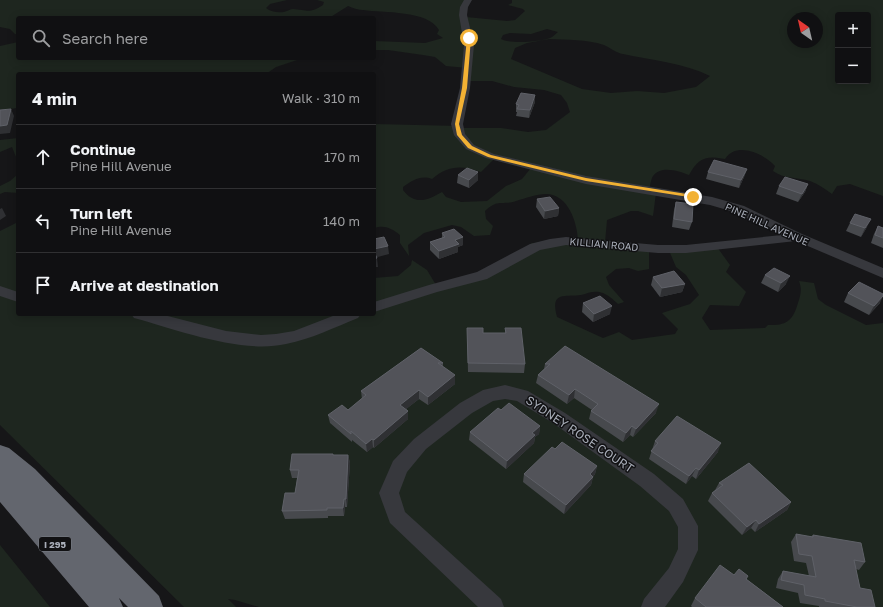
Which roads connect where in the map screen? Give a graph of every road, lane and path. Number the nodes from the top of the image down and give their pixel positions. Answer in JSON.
{"nodes":[{"id":1,"x":468,"y":0,"type":"edge"},
{"id":2,"x":797,"y":237,"type":"junction"},
{"id":3,"x":883,"y":273,"type":"edge"},
{"id":4,"x":0,"y":291,"type":"edge"},
{"id":5,"x":16,"y":296,"type":"edge"},
{"id":6,"x":376,"y":306,"type":"edge"},
{"id":7,"x":147,"y":316,"type":"edge"},
{"id":8,"x":349,"y":316,"type":"edge"},
{"id":9,"x":0,"y":456,"type":"edge"},
{"id":10,"x":0,"y":483,"type":"edge"},
{"id":11,"x":108,"y":607,"type":"edge"},
{"id":12,"x":148,"y":607,"type":"edge"},
{"id":13,"x":494,"y":607,"type":"edge"},
{"id":14,"x":652,"y":607,"type":"edge"}],
"edges":[{"from":1,"to":2,"type":"street","name":"PINE HILL AVENUE"},
{"from":2,"to":3,"type":"street","name":"PINE HILL AVENUE"},
{"from":2,"to":6,"type":"street","name":"KILLIAN ROAD"},
{"from":4,"to":5,"type":"street"},
{"from":7,"to":8,"type":"street"},
{"from":9,"to":12,"type":"highway"},
{"from":10,"to":11,"type":"highway","number":"I 295"},
{"from":13,"to":14,"type":"street","name":"SYDNEY ROSE COURT"}]}
